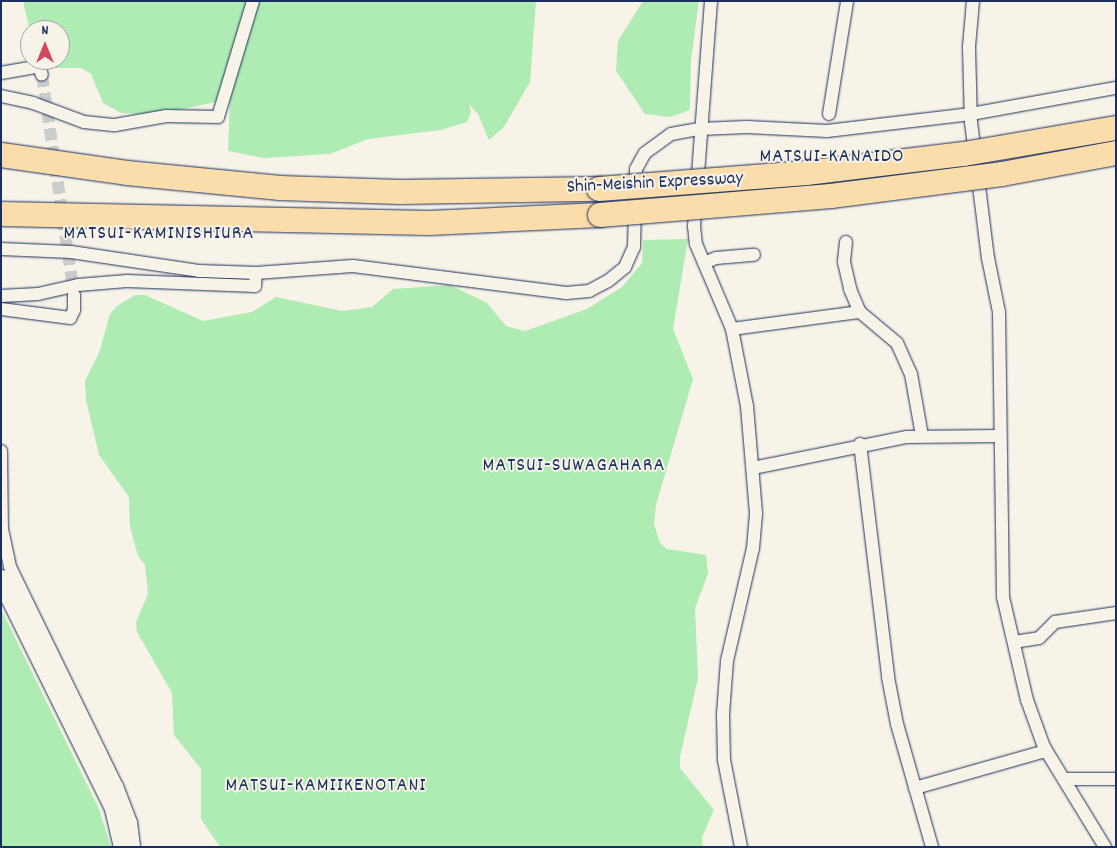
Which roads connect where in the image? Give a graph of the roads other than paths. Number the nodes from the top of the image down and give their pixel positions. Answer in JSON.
{"nodes":[{"id":1,"x":253,"y":1,"type":"edge"},
{"id":2,"x":711,"y":1,"type":"edge"},
{"id":3,"x":846,"y":1,"type":"edge"},
{"id":4,"x":974,"y":1,"type":"edge"},
{"id":5,"x":1,"y":74,"type":"edge"},
{"id":6,"x":42,"y":75,"type":"dead end"},
{"id":7,"x":1116,"y":88,"type":"edge"},
{"id":8,"x":1,"y":96,"type":"edge"},
{"id":9,"x":829,"y":114,"type":"dead end"},
{"id":10,"x":971,"y":114,"type":"junction"},
{"id":11,"x":1116,"y":128,"type":"edge"},
{"id":12,"x":700,"y":129,"type":"junction"},
{"id":13,"x":1116,"y":153,"type":"edge"},
{"id":14,"x":1,"y":155,"type":"edge"},
{"id":15,"x":1,"y":214,"type":"edge"},
{"id":16,"x":846,"y":242,"type":"dead end"},
{"id":17,"x":1,"y":249,"type":"edge"},
{"id":18,"x":754,"y":255,"type":"dead end"},
{"id":19,"x":704,"y":263,"type":"junction"},
{"id":20,"x":256,"y":273,"type":"junction"},
{"id":21,"x":74,"y":295,"type":"tunnel mouth"},
{"id":22,"x":1,"y":296,"type":"edge"},
{"id":23,"x":1,"y":309,"type":"edge"},
{"id":24,"x":860,"y":312,"type":"junction"},
{"id":25,"x":732,"y":329,"type":"junction"},
{"id":26,"x":922,"y":436,"type":"junction"},
{"id":27,"x":999,"y":436,"type":"junction"},
{"id":28,"x":860,"y":444,"type":"junction"},
{"id":29,"x":1,"y":451,"type":"edge"},
{"id":30,"x":753,"y":468,"type":"junction"},
{"id":31,"x":1,"y":579,"type":"edge"},
{"id":32,"x":1116,"y":613,"type":"edge"},
{"id":33,"x":1014,"y":642,"type":"junction"},
{"id":34,"x":1046,"y":751,"type":"junction"},
{"id":35,"x":1064,"y":779,"type":"junction"},
{"id":36,"x":1116,"y":779,"type":"edge"},
{"id":37,"x":915,"y":788,"type":"junction"},
{"id":38,"x":123,"y":847,"type":"edge"},
{"id":39,"x":134,"y":847,"type":"edge"},
{"id":40,"x":741,"y":847,"type":"edge"},
{"id":41,"x":932,"y":847,"type":"edge"},
{"id":42,"x":1105,"y":847,"type":"edge"}],
"edges":[{"from":1,"to":8,"type":"street"},
{"from":2,"to":12,"type":"street"},
{"from":3,"to":9,"type":"street"},
{"from":4,"to":10,"type":"street"},
{"from":5,"to":6,"type":"street"},
{"from":7,"to":10,"type":"street"},
{"from":10,"to":12,"type":"street"},
{"from":10,"to":27,"type":"street"},
{"from":11,"to":14,"type":"highway","name":"Shin-Meishin Expressway","bridge":true},
{"from":12,"to":19,"type":"street"},
{"from":12,"to":20,"type":"street"},
{"from":13,"to":15,"type":"highway","name":"Shin-Meishin Expressway","bridge":true},
{"from":16,"to":24,"type":"street"},
{"from":17,"to":20,"type":"street"},
{"from":18,"to":19,"type":"street"},
{"from":19,"to":25,"type":"street"},
{"from":20,"to":22,"type":"street"},
{"from":21,"to":23,"type":"street"},
{"from":24,"to":25,"type":"street"},
{"from":24,"to":26,"type":"street"},
{"from":25,"to":30,"type":"street"},
{"from":26,"to":27,"type":"street"},
{"from":26,"to":28,"type":"street"},
{"from":27,"to":33,"type":"street"},
{"from":28,"to":30,"type":"street"},
{"from":28,"to":37,"type":"street"},
{"from":29,"to":39,"type":"street"},
{"from":30,"to":40,"type":"street"},
{"from":31,"to":38,"type":"street"},
{"from":32,"to":33,"type":"street"},
{"from":33,"to":34,"type":"street"},
{"from":34,"to":35,"type":"street"},
{"from":34,"to":37,"type":"street"},
{"from":35,"to":36,"type":"street"},
{"from":35,"to":42,"type":"street"},
{"from":37,"to":41,"type":"street"}]}
